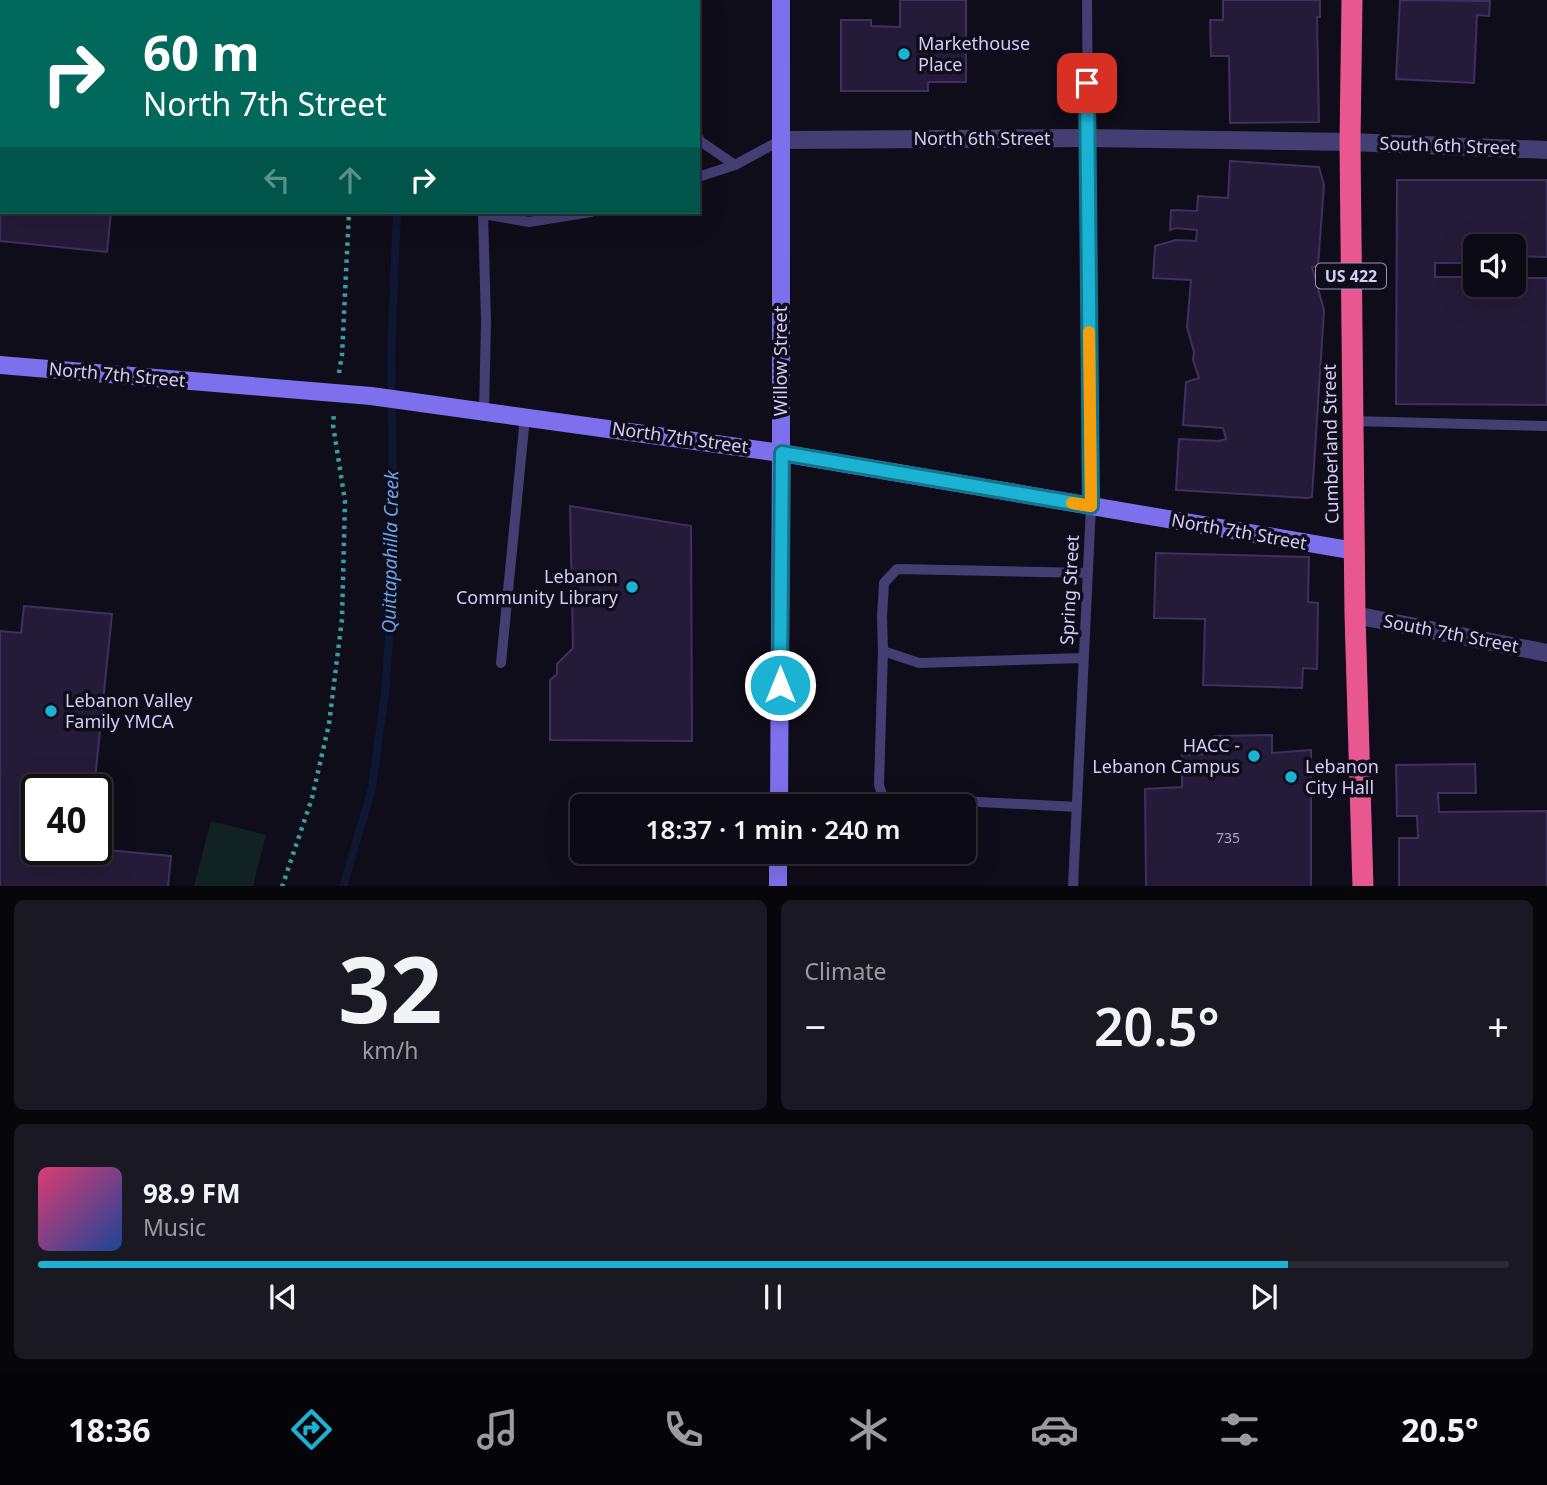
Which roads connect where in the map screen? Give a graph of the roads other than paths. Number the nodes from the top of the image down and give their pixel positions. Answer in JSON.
{"nodes":[{"id":1,"x":781,"y":0,"type":"edge"},
{"id":2,"x":1087,"y":0,"type":"edge"},
{"id":3,"x":1352,"y":0,"type":"edge"},
{"id":4,"x":1088,"y":138,"type":"junction"},
{"id":5,"x":781,"y":140,"type":"junction"},
{"id":6,"x":700,"y":141,"type":"edge"},
{"id":7,"x":1350,"y":142,"type":"junction"},
{"id":8,"x":1547,"y":150,"type":"edge"},
{"id":9,"x":735,"y":165,"type":"junction"},
{"id":10,"x":700,"y":176,"type":"edge"},
{"id":11,"x":482,"y":214,"type":"edge"},
{"id":12,"x":487,"y":214,"type":"edge"},
{"id":13,"x":578,"y":214,"type":"edge"},
{"id":14,"x":0,"y":365,"type":"edge"},
{"id":15,"x":484,"y":411,"type":"junction"},
{"id":16,"x":525,"y":417,"type":"junction"},
{"id":17,"x":1353,"y":421,"type":"junction"},
{"id":18,"x":1547,"y":426,"type":"edge"},
{"id":19,"x":782,"y":453,"type":"junction"},
{"id":20,"x":1091,"y":506,"type":"junction"},
{"id":21,"x":1354,"y":551,"type":"junction"},
{"id":22,"x":1088,"y":573,"type":"junction"},
{"id":23,"x":1355,"y":615,"type":"junction"},
{"id":24,"x":883,"y":651,"type":"junction"},
{"id":25,"x":1547,"y":653,"type":"edge"},
{"id":26,"x":1084,"y":658,"type":"junction"},
{"id":27,"x":501,"y":663,"type":"dead end"},
{"id":28,"x":779,"y":794,"type":"edge"},
{"id":29,"x":882,"y":794,"type":"edge"},
{"id":30,"x":976,"y":802,"type":"edge"},
{"id":31,"x":1077,"y":807,"type":"junction"},
{"id":32,"x":778,"y":864,"type":"edge"},
{"id":33,"x":778,"y":886,"type":"edge"},
{"id":34,"x":1073,"y":886,"type":"edge"},
{"id":35,"x":1363,"y":886,"type":"edge"}],
"edges":[{"from":1,"to":5,"type":"street","name":"Willow Street"},
{"from":2,"to":4,"type":"lane","name":"Spring Street"},
{"from":3,"to":7,"type":"highway","name":"Cumberland Street","number":"US 422"},
{"from":4,"to":5,"type":"street","name":"North 6th Street"},
{"from":4,"to":7,"type":"street","name":"North 6th Street"},
{"from":4,"to":20,"type":"lane","name":"Spring Street"},
{"from":5,"to":9,"type":"lane"},
{"from":5,"to":19,"type":"street","name":"Willow Street"},
{"from":6,"to":9,"type":"lane"},
{"from":7,"to":8,"type":"street","name":"South 6th Street"},
{"from":7,"to":17,"type":"highway","name":"Cumberland Street","number":"US 422"},
{"from":9,"to":10,"type":"lane"},
{"from":11,"to":15,"type":"lane"},
{"from":12,"to":13,"type":"lane"},
{"from":14,"to":15,"type":"street","name":"North 7th Street"},
{"from":15,"to":16,"type":"street","name":"North 7th Street"},
{"from":16,"to":19,"type":"street","name":"North 7th Street"},
{"from":16,"to":27,"type":"lane"},
{"from":17,"to":18,"type":"lane"},
{"from":17,"to":21,"type":"highway","name":"Cumberland Street","number":"US 422"},
{"from":19,"to":20,"type":"street","name":"North 7th Street"},
{"from":19,"to":28,"type":"street","name":"Willow Street"},
{"from":20,"to":21,"type":"street","name":"North 7th Street"},
{"from":20,"to":22,"type":"lane","name":"Spring Street"},
{"from":21,"to":23,"type":"highway","name":"Cumberland Street","number":"US 422"},
{"from":22,"to":24,"type":"lane"},
{"from":22,"to":26,"type":"lane","name":"Spring Street"},
{"from":23,"to":25,"type":"street","name":"South 7th Street"},
{"from":23,"to":35,"type":"highway","name":"Cumberland Street","number":"US 422"},
{"from":24,"to":26,"type":"lane"},
{"from":24,"to":29,"type":"lane"},
{"from":26,"to":31,"type":"lane","name":"Spring Street"},
{"from":30,"to":31,"type":"lane"},
{"from":31,"to":34,"type":"lane","name":"Spring Street"},
{"from":32,"to":33,"type":"street"}]}
